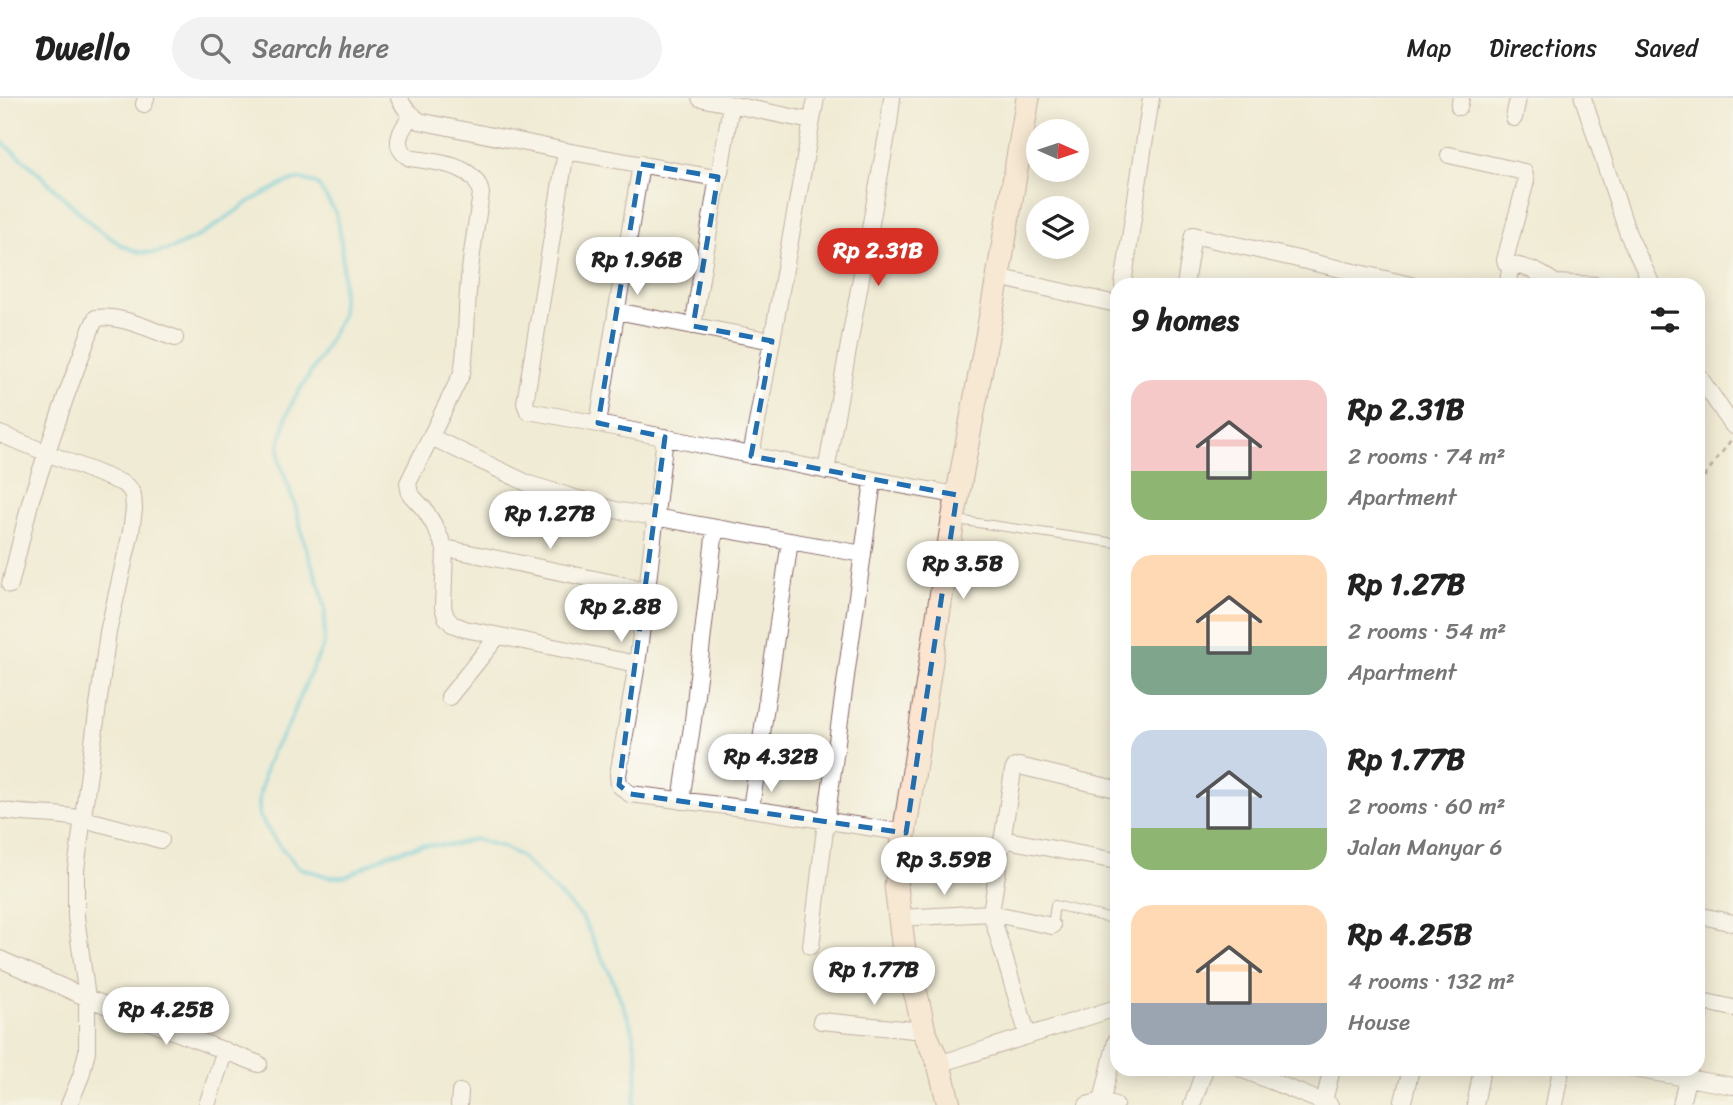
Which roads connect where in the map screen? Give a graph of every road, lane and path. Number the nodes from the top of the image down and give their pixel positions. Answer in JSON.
{"nodes":[{"id":1,"x":400,"y":98,"type":"edge"},
{"id":2,"x":700,"y":98,"type":"edge"},
{"id":3,"x":816,"y":98,"type":"edge"},
{"id":4,"x":892,"y":98,"type":"edge"},
{"id":5,"x":1028,"y":98,"type":"edge"},
{"id":6,"x":1151,"y":98,"type":"edge"},
{"id":7,"x":1518,"y":98,"type":"edge"},
{"id":8,"x":1583,"y":98,"type":"edge"},
{"id":9,"x":731,"y":104,"type":"junction"},
{"id":10,"x":413,"y":115,"type":"junction"},
{"id":11,"x":1514,"y":118,"type":"dead end"},
{"id":12,"x":811,"y":121,"type":"junction"},
{"id":13,"x":566,"y":151,"type":"junction"},
{"id":14,"x":1450,"y":155,"type":"dead end"},
{"id":15,"x":641,"y":164,"type":"junction"},
{"id":16,"x":718,"y":177,"type":"junction"},
{"id":17,"x":998,"y":277,"type":"junction"},
{"id":18,"x":1124,"y":278,"type":"edge"},
{"id":19,"x":1186,"y":278,"type":"edge"},
{"id":20,"x":1380,"y":278,"type":"edge"},
{"id":21,"x":1546,"y":278,"type":"edge"},
{"id":22,"x":1648,"y":278,"type":"edge"},
{"id":23,"x":1110,"y":303,"type":"edge"},
{"id":24,"x":616,"y":311,"type":"junction"},
{"id":25,"x":693,"y":326,"type":"junction"},
{"id":26,"x":175,"y":338,"type":"dead end"},
{"id":27,"x":772,"y":341,"type":"junction"},
{"id":28,"x":1705,"y":385,"type":"edge"},
{"id":29,"x":598,"y":423,"type":"junction"},
{"id":30,"x":1733,"y":426,"type":"edge"},
{"id":31,"x":0,"y":434,"type":"edge"},
{"id":32,"x":430,"y":437,"type":"junction"},
{"id":33,"x":665,"y":437,"type":"junction"},
{"id":34,"x":1733,"y":437,"type":"edge"},
{"id":35,"x":47,"y":453,"type":"junction"},
{"id":36,"x":751,"y":456,"type":"junction"},
{"id":37,"x":826,"y":471,"type":"junction"},
{"id":38,"x":1705,"y":475,"type":"edge"},
{"id":39,"x":873,"y":481,"type":"junction"},
{"id":40,"x":957,"y":495,"type":"junction"},
{"id":41,"x":656,"y":518,"type":"junction"},
{"id":42,"x":953,"y":520,"type":"junction"},
{"id":43,"x":715,"y":529,"type":"junction"},
{"id":44,"x":790,"y":541,"type":"junction"},
{"id":45,"x":1110,"y":542,"type":"edge"},
{"id":46,"x":445,"y":548,"type":"junction"},
{"id":47,"x":863,"y":554,"type":"junction"},
{"id":48,"x":10,"y":585,"type":"dead end"},
{"id":49,"x":648,"y":590,"type":"junction"},
{"id":50,"x":498,"y":636,"type":"junction"},
{"id":51,"x":637,"y":664,"type":"junction"},
{"id":52,"x":449,"y":697,"type":"dead end"},
{"id":53,"x":1110,"y":788,"type":"edge"},
{"id":54,"x":681,"y":801,"type":"junction"},
{"id":55,"x":751,"y":809,"type":"junction"},
{"id":56,"x":0,"y":810,"type":"edge"},
{"id":57,"x":84,"y":820,"type":"junction"},
{"id":58,"x":826,"y":821,"type":"junction"},
{"id":59,"x":906,"y":833,"type":"junction"},
{"id":60,"x":1002,"y":839,"type":"junction"},
{"id":61,"x":161,"y":840,"type":"dead end"},
{"id":62,"x":1110,"y":860,"type":"edge"},
{"id":63,"x":992,"y":913,"type":"junction"},
{"id":64,"x":1705,"y":917,"type":"edge"},
{"id":65,"x":899,"y":918,"type":"junction"},
{"id":66,"x":1110,"y":919,"type":"edge"},
{"id":67,"x":1733,"y":923,"type":"edge"},
{"id":68,"x":1052,"y":926,"type":"joint"},
{"id":69,"x":811,"y":946,"type":"dead end"},
{"id":70,"x":0,"y":959,"type":"edge"},
{"id":71,"x":87,"y":998,"type":"junction"},
{"id":72,"x":1705,"y":1002,"type":"edge"},
{"id":73,"x":1732,"y":1005,"type":"edge"},
{"id":74,"x":1110,"y":1010,"type":"edge"},
{"id":75,"x":821,"y":1021,"type":"dead end"},
{"id":76,"x":924,"y":1031,"type":"junction"},
{"id":77,"x":1028,"y":1037,"type":"junction"},
{"id":78,"x":225,"y":1050,"type":"junction"},
{"id":79,"x":259,"y":1064,"type":"dead end"},
{"id":80,"x":939,"y":1064,"type":"junction"},
{"id":81,"x":1110,"y":1066,"type":"edge"},
{"id":82,"x":1203,"y":1076,"type":"edge"},
{"id":83,"x":1265,"y":1076,"type":"edge"},
{"id":84,"x":1331,"y":1076,"type":"edge"},
{"id":85,"x":1409,"y":1076,"type":"edge"},
{"id":86,"x":1481,"y":1076,"type":"edge"},
{"id":87,"x":1560,"y":1076,"type":"edge"},
{"id":88,"x":1688,"y":1076,"type":"edge"},
{"id":89,"x":1696,"y":1076,"type":"edge"},
{"id":90,"x":1733,"y":1086,"type":"edge"},
{"id":91,"x":1101,"y":1103,"type":"edge"},
{"id":92,"x":1326,"y":1104,"type":"edge"},
{"id":93,"x":69,"y":1105,"type":"edge"},
{"id":94,"x":207,"y":1105,"type":"edge"},
{"id":95,"x":949,"y":1105,"type":"edge"},
{"id":96,"x":1192,"y":1105,"type":"edge"},
{"id":97,"x":1402,"y":1105,"type":"edge"},
{"id":98,"x":1475,"y":1105,"type":"edge"},
{"id":99,"x":1554,"y":1105,"type":"edge"},
{"id":100,"x":1681,"y":1105,"type":"edge"}],
"edges":[{"from":1,"to":10,"type":"street"},
{"from":2,"to":9,"type":"street"},
{"from":3,"to":12,"type":"street"},
{"from":4,"to":37,"type":"street"},
{"from":5,"to":17,"type":"main road"},
{"from":6,"to":18,"type":"street"},
{"from":7,"to":11,"type":"street"},
{"from":8,"to":22,"type":"street"},
{"from":9,"to":12,"type":"street"},
{"from":9,"to":16,"type":"street"},
{"from":10,"to":13,"type":"street"},
{"from":10,"to":32,"type":"street"},
{"from":12,"to":27,"type":"street"},
{"from":13,"to":15,"type":"street"},
{"from":13,"to":29,"type":"street"},
{"from":14,"to":21,"type":"street"},
{"from":15,"to":16,"type":"street"},
{"from":15,"to":24,"type":"street"},
{"from":16,"to":25,"type":"street"},
{"from":17,"to":23,"type":"street"},
{"from":17,"to":40,"type":"main road"},
{"from":19,"to":20,"type":"street"},
{"from":24,"to":25,"type":"street"},
{"from":24,"to":29,"type":"street"},
{"from":25,"to":27,"type":"street"},
{"from":26,"to":35,"type":"street"},
{"from":27,"to":36,"type":"street"},
{"from":28,"to":30,"type":"street"},
{"from":29,"to":33,"type":"street"},
{"from":31,"to":35,"type":"street"},
{"from":32,"to":41,"type":"street"},
{"from":32,"to":46,"type":"street"},
{"from":33,"to":36,"type":"street"},
{"from":33,"to":41,"type":"street"},
{"from":34,"to":38,"type":"path"},
{"from":35,"to":48,"type":"street"},
{"from":35,"to":57,"type":"street"},
{"from":36,"to":37,"type":"street"},
{"from":37,"to":39,"type":"street"},
{"from":39,"to":40,"type":"street"},
{"from":39,"to":47,"type":"street"},
{"from":40,"to":42,"type":"main road"},
{"from":41,"to":43,"type":"street"},
{"from":41,"to":49,"type":"street"},
{"from":42,"to":45,"type":"lane"},
{"from":42,"to":59,"type":"main road"},
{"from":43,"to":44,"type":"street"},
{"from":43,"to":54,"type":"street"},
{"from":44,"to":47,"type":"street"},
{"from":44,"to":55,"type":"street"},
{"from":46,"to":49,"type":"street"},
{"from":46,"to":50,"type":"street"},
{"from":47,"to":58,"type":"street"},
{"from":49,"to":51,"type":"street"},
{"from":50,"to":51,"type":"street"},
{"from":50,"to":52,"type":"street"},
{"from":51,"to":54,"type":"street"},
{"from":53,"to":60,"type":"street"},
{"from":54,"to":55,"type":"street"},
{"from":55,"to":58,"type":"street"},
{"from":56,"to":57,"type":"street"},
{"from":57,"to":61,"type":"street"},
{"from":57,"to":71,"type":"street"},
{"from":58,"to":59,"type":"street"},
{"from":58,"to":69,"type":"street"},
{"from":59,"to":65,"type":"main road"},
{"from":60,"to":62,"type":"street"},
{"from":60,"to":63,"type":"street"},
{"from":63,"to":65,"type":"street"},
{"from":63,"to":68,"type":"street"},
{"from":63,"to":77,"type":"street"},
{"from":64,"to":67,"type":"street"},
{"from":65,"to":76,"type":"main road"},
{"from":66,"to":68,"type":"lane"},
{"from":70,"to":71,"type":"street"},
{"from":71,"to":78,"type":"street"},
{"from":71,"to":93,"type":"street"},
{"from":72,"to":73,"type":"street"},
{"from":74,"to":77,"type":"street"},
{"from":75,"to":76,"type":"street"},
{"from":76,"to":80,"type":"main road"},
{"from":77,"to":80,"type":"street"},
{"from":78,"to":79,"type":"street"},
{"from":78,"to":94,"type":"street"},
{"from":80,"to":95,"type":"main road"},
{"from":81,"to":91,"type":"street"},
{"from":82,"to":96,"type":"street"},
{"from":83,"to":92,"type":"street"},
{"from":84,"to":92,"type":"street"},
{"from":85,"to":97,"type":"street"},
{"from":86,"to":98,"type":"street"},
{"from":87,"to":99,"type":"street"},
{"from":88,"to":100,"type":"street"},
{"from":89,"to":90,"type":"street"}]}
